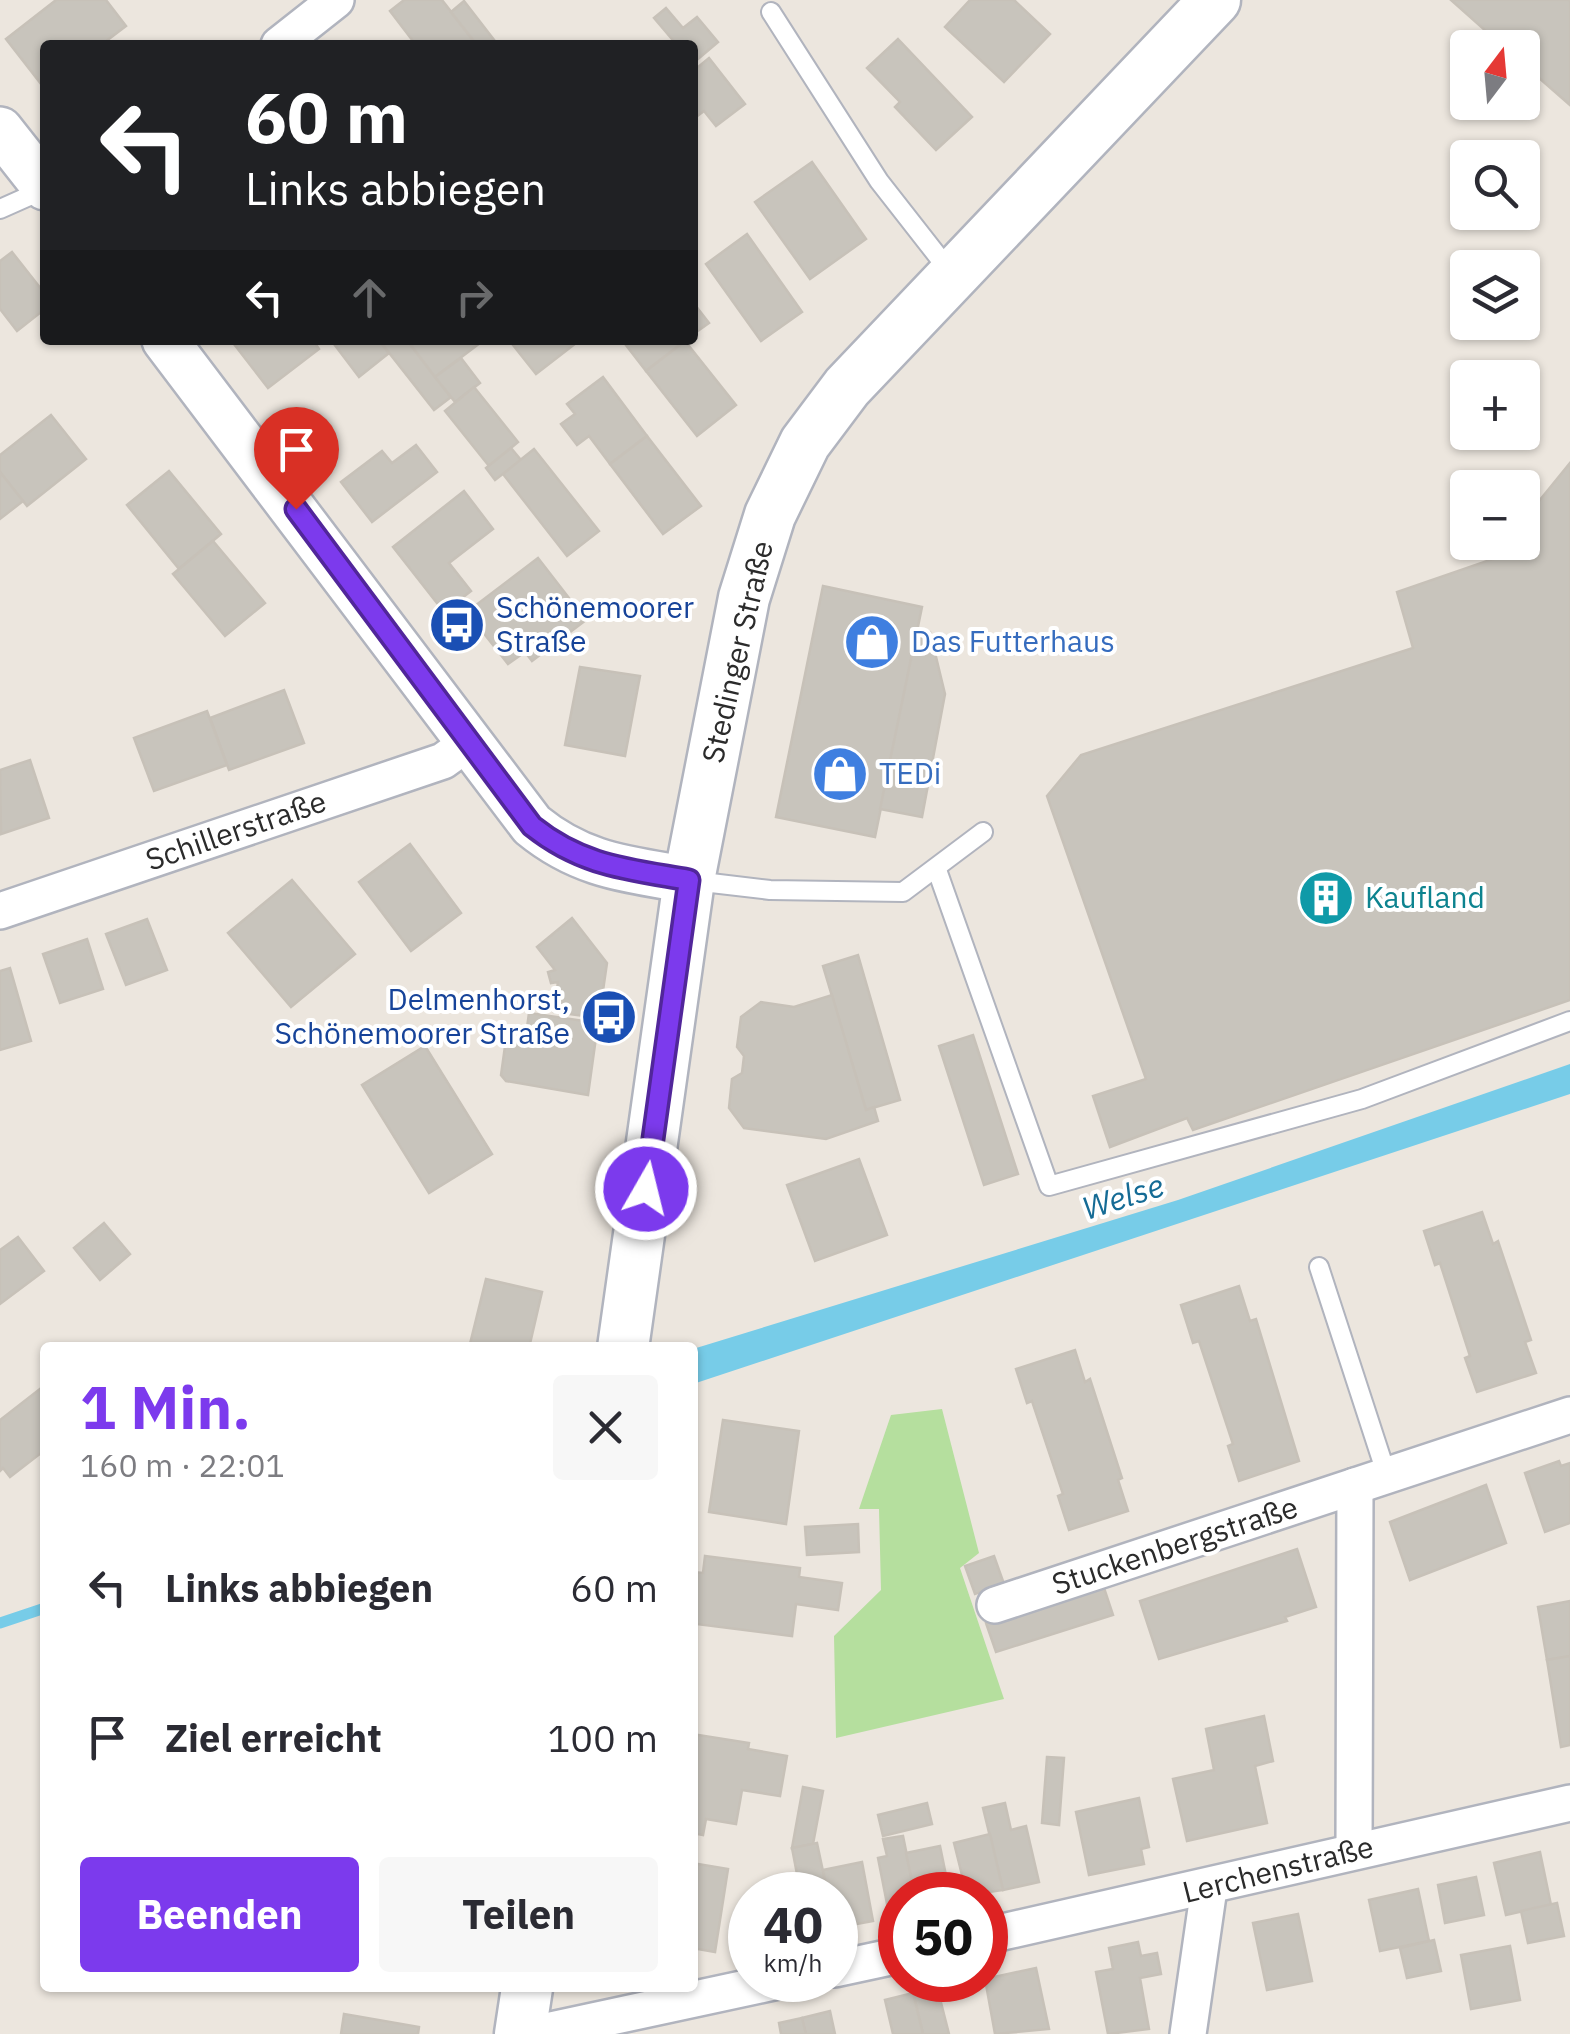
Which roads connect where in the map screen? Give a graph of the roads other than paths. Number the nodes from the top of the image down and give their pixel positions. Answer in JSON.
{"nodes":[{"id":1,"x":336,"y":0,"type":"edge"},
{"id":2,"x":1214,"y":0,"type":"edge"},
{"id":3,"x":770,"y":12,"type":"dead end"},
{"id":4,"x":285,"y":40,"type":"edge"},
{"id":5,"x":0,"y":130,"type":"edge"},
{"id":6,"x":40,"y":182,"type":"edge"},
{"id":7,"x":40,"y":190,"type":"edge"},
{"id":8,"x":0,"y":210,"type":"edge"},
{"id":9,"x":951,"y":274,"type":"junction"},
{"id":10,"x":169,"y":345,"type":"edge"},
{"id":11,"x":468,"y":743,"type":"junction"},
{"id":12,"x":983,"y":832,"type":"dead end"},
{"id":13,"x":938,"y":870,"type":"junction"},
{"id":14,"x":689,"y":880,"type":"junction"},
{"id":15,"x":0,"y":911,"type":"edge"},
{"id":16,"x":1570,"y":1021,"type":"edge"},
{"id":17,"x":1320,"y":1267,"type":"dead end"},
{"id":18,"x":624,"y":1342,"type":"edge"},
{"id":19,"x":1570,"y":1416,"type":"edge"},
{"id":20,"x":1371,"y":1481,"type":"junction"},
{"id":21,"x":995,"y":1605,"type":"dead end"},
{"id":22,"x":1570,"y":1802,"type":"edge"},
{"id":23,"x":1354,"y":1850,"type":"junction"},
{"id":24,"x":1209,"y":1888,"type":"junction"},
{"id":25,"x":1008,"y":1931,"type":"edge"},
{"id":26,"x":526,"y":1992,"type":"edge"},
{"id":27,"x":728,"y":1992,"type":"edge"},
{"id":28,"x":520,"y":2034,"type":"edge"},
{"id":29,"x":532,"y":2034,"type":"edge"},
{"id":30,"x":1188,"y":2034,"type":"edge"}],
"edges":[{"from":1,"to":4,"type":"street"},
{"from":2,"to":9,"type":"main road","name":"Stedinger Straße"},
{"from":3,"to":9,"type":"lane"},
{"from":5,"to":6,"type":"street"},
{"from":7,"to":8,"type":"lane"},
{"from":9,"to":14,"type":"main road","name":"Stedinger Straße"},
{"from":10,"to":11,"type":"street"},
{"from":11,"to":14,"type":"street"},
{"from":11,"to":15,"type":"street","name":"Schillerstraße"},
{"from":12,"to":13,"type":"lane"},
{"from":13,"to":14,"type":"lane"},
{"from":13,"to":16,"type":"lane"},
{"from":14,"to":18,"type":"main road","name":"Stedinger Straße"},
{"from":17,"to":20,"type":"lane"},
{"from":19,"to":20,"type":"street","name":"Stuckenbergstraße"},
{"from":20,"to":21,"type":"street","name":"Stuckenbergstraße"},
{"from":20,"to":23,"type":"street"},
{"from":22,"to":23,"type":"street","name":"Lerchenstraße"},
{"from":23,"to":24,"type":"street","name":"Lerchenstraße"},
{"from":24,"to":25,"type":"street","name":"Lerchenstraße"},
{"from":24,"to":30,"type":"street"},
{"from":26,"to":28,"type":"main road"},
{"from":27,"to":29,"type":"street"}]}
